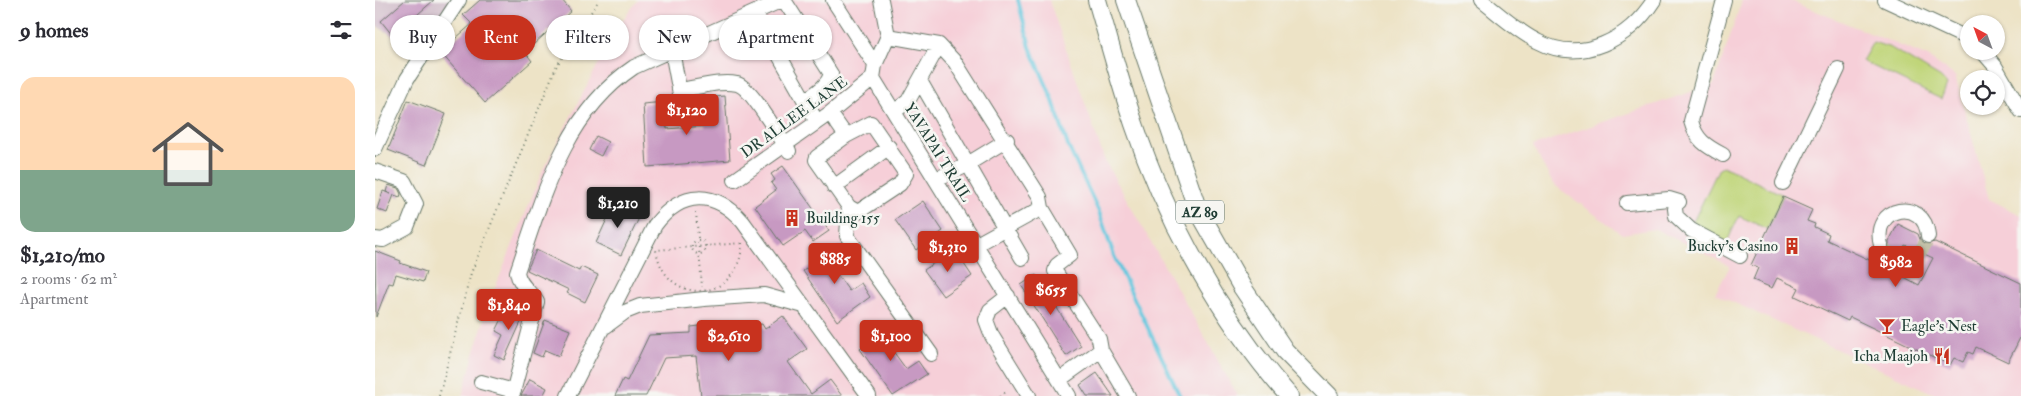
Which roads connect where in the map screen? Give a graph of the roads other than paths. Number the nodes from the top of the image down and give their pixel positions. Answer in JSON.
{"nodes":[{"id":1,"x":459,"y":0,"type":"edge"},
{"id":2,"x":783,"y":0,"type":"edge"},
{"id":3,"x":833,"y":0,"type":"edge"},
{"id":4,"x":881,"y":0,"type":"edge"},
{"id":5,"x":1097,"y":0,"type":"edge"},
{"id":6,"x":1125,"y":0,"type":"edge"},
{"id":7,"x":1481,"y":0,"type":"edge"},
{"id":8,"x":1655,"y":0,"type":"edge"},
{"id":9,"x":1724,"y":0,"type":"edge"},
{"id":10,"x":1885,"y":0,"type":"edge"},
{"id":11,"x":755,"y":13,"type":"junction"},
{"id":12,"x":1960,"y":33,"type":"edge"},
{"id":13,"x":709,"y":34,"type":"edge"},
{"id":14,"x":888,"y":36,"type":"junction"},
{"id":15,"x":939,"y":45,"type":"junction"},
{"id":16,"x":651,"y":60,"type":"edge"},
{"id":17,"x":674,"y":60,"type":"edge"},
{"id":18,"x":1990,"y":60,"type":"edge"},
{"id":19,"x":1838,"y":69,"type":"dead end"},
{"id":20,"x":874,"y":72,"type":"junction"},
{"id":21,"x":920,"y":81,"type":"junction"},
{"id":22,"x":805,"y":101,"type":"junction"},
{"id":23,"x":2021,"y":111,"type":"edge"},
{"id":24,"x":894,"y":112,"type":"junction"},
{"id":25,"x":830,"y":113,"type":"junction"},
{"id":26,"x":817,"y":122,"type":"junction"},
{"id":27,"x":846,"y":136,"type":"junction"},
{"id":28,"x":1007,"y":140,"type":"junction"},
{"id":29,"x":889,"y":147,"type":"junction"},
{"id":30,"x":787,"y":148,"type":"junction"},
{"id":31,"x":375,"y":149,"type":"edge"},
{"id":32,"x":1723,"y":154,"type":"dead end"},
{"id":33,"x":969,"y":163,"type":"junction"},
{"id":34,"x":375,"y":171,"type":"edge"},
{"id":35,"x":936,"y":179,"type":"junction"},
{"id":36,"x":735,"y":180,"type":"dead end"},
{"id":37,"x":1783,"y":183,"type":"dead end"},
{"id":38,"x":834,"y":188,"type":"junction"},
{"id":39,"x":1627,"y":203,"type":"dead end"},
{"id":40,"x":849,"y":207,"type":"junction"},
{"id":41,"x":1042,"y":208,"type":"junction"},
{"id":42,"x":1007,"y":229,"type":"junction"},
{"id":43,"x":1928,"y":236,"type":"dead end"},
{"id":44,"x":375,"y":239,"type":"edge"},
{"id":45,"x":975,"y":245,"type":"junction"},
{"id":46,"x":1881,"y":245,"type":"dead end"},
{"id":47,"x":1740,"y":256,"type":"dead end"},
{"id":48,"x":1023,"y":258,"type":"dead end"},
{"id":49,"x":1008,"y":296,"type":"junction"},
{"id":50,"x":805,"y":306,"type":"junction"},
{"id":51,"x":603,"y":328,"type":"junction"},
{"id":52,"x":1101,"y":350,"type":"junction"},
{"id":53,"x":931,"y":354,"type":"dead end"},
{"id":54,"x":1059,"y":380,"type":"junction"},
{"id":55,"x":481,"y":382,"type":"dead end"},
{"id":56,"x":513,"y":394,"type":"edge"},
{"id":57,"x":569,"y":396,"type":"edge"},
{"id":58,"x":869,"y":396,"type":"edge"},
{"id":59,"x":1029,"y":396,"type":"edge"},
{"id":60,"x":1069,"y":396,"type":"edge"},
{"id":61,"x":1129,"y":396,"type":"edge"},
{"id":62,"x":1289,"y":396,"type":"edge"},
{"id":63,"x":1329,"y":396,"type":"edge"}],
"edges":[{"from":1,"to":31,"type":"lane"},
{"from":2,"to":11,"type":"lane"},
{"from":2,"to":22,"type":"lane"},
{"from":3,"to":20,"type":"lane","name":"YAVAPAI TRAIL"},
{"from":4,"to":14,"type":"lane"},
{"from":5,"to":62,"type":"main road","number":"AZ 89"},
{"from":6,"to":63,"type":"main road","number":"AZ 89"},
{"from":7,"to":8,"type":"lane"},
{"from":9,"to":32,"type":"lane"},
{"from":10,"to":12,"type":"lane"},
{"from":11,"to":13,"type":"lane"},
{"from":11,"to":22,"type":"lane"},
{"from":14,"to":15,"type":"lane"},
{"from":14,"to":20,"type":"lane"},
{"from":15,"to":21,"type":"lane"},
{"from":15,"to":28,"type":"lane"},
{"from":16,"to":56,"type":"lane"},
{"from":17,"to":30,"type":"lane"},
{"from":18,"to":23,"type":"lane"},
{"from":19,"to":37,"type":"lane"},
{"from":20,"to":24,"type":"lane","name":"YAVAPAI TRAIL"},
{"from":20,"to":25,"type":"lane","name":"DR ALLEE LANE"},
{"from":21,"to":24,"type":"lane"},
{"from":21,"to":33,"type":"lane"},
{"from":22,"to":26,"type":"lane"},
{"from":24,"to":35,"type":"lane","name":"YAVAPAI TRAIL"},
{"from":25,"to":26,"type":"lane","name":"DR ALLEE LANE"},
{"from":25,"to":27,"type":"lane"},
{"from":26,"to":30,"type":"lane","name":"DR ALLEE LANE"},
{"from":27,"to":29,"type":"lane"},
{"from":27,"to":38,"type":"lane"},
{"from":28,"to":33,"type":"lane"},
{"from":28,"to":41,"type":"lane"},
{"from":29,"to":38,"type":"lane"},
{"from":29,"to":40,"type":"lane"},
{"from":30,"to":36,"type":"lane","name":"DR ALLEE LANE"},
{"from":33,"to":35,"type":"lane"},
{"from":33,"to":42,"type":"lane"},
{"from":34,"to":44,"type":"lane"},
{"from":35,"to":45,"type":"lane","name":"YAVAPAI TRAIL"},
{"from":38,"to":40,"type":"lane"},
{"from":39,"to":47,"type":"lane"},
{"from":40,"to":53,"type":"lane"},
{"from":41,"to":42,"type":"lane"},
{"from":41,"to":52,"type":"lane"},
{"from":42,"to":45,"type":"lane"},
{"from":42,"to":48,"type":"lane"},
{"from":43,"to":46,"type":"lane"},
{"from":45,"to":49,"type":"lane","name":"YAVAPAI TRAIL"},
{"from":49,"to":54,"type":"lane","name":"YAVAPAI TRAIL"},
{"from":49,"to":59,"type":"lane"},
{"from":50,"to":51,"type":"lane"},
{"from":50,"to":51,"type":"lane"},
{"from":50,"to":58,"type":"lane"},
{"from":51,"to":57,"type":"lane"},
{"from":52,"to":54,"type":"lane"},
{"from":52,"to":61,"type":"lane"},
{"from":54,"to":60,"type":"lane","name":"YAVAPAI TRAIL"},
{"from":55,"to":56,"type":"lane"}]}
